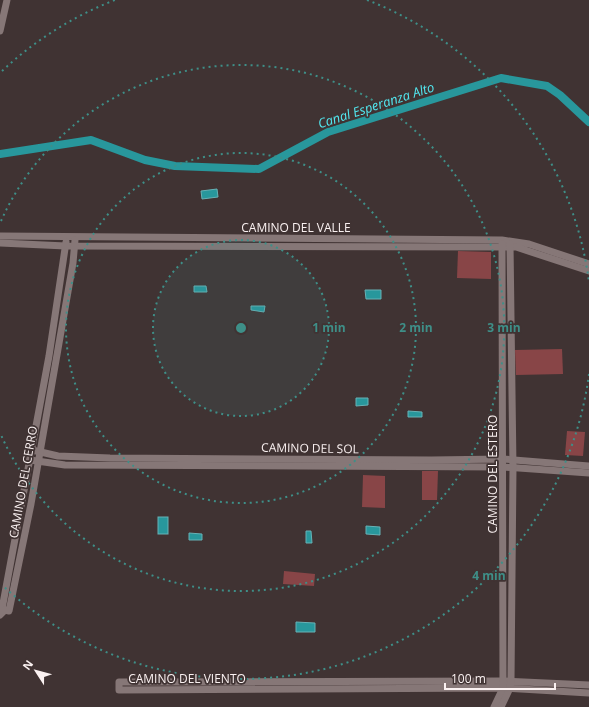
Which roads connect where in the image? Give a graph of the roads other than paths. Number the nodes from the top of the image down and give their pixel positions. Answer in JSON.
{"nodes":[{"id":1,"x":8,"y":0,"type":"edge"},
{"id":2,"x":0,"y":31,"type":"edge"},
{"id":3,"x":0,"y":236,"type":"edge"},
{"id":4,"x":66,"y":236,"type":"junction"},
{"id":5,"x":75,"y":236,"type":"junction"},
{"id":6,"x":0,"y":243,"type":"edge"},
{"id":7,"x":506,"y":243,"type":"junction"},
{"id":8,"x":74,"y":245,"type":"junction"},
{"id":9,"x":66,"y":246,"type":"junction"},
{"id":10,"x":589,"y":264,"type":"edge"},
{"id":11,"x":589,"y":270,"type":"edge"},
{"id":12,"x":32,"y":450,"type":"junction"},
{"id":13,"x":40,"y":452,"type":"junction"},
{"id":14,"x":503,"y":459,"type":"junction"},
{"id":15,"x":30,"y":460,"type":"junction"},
{"id":16,"x":41,"y":462,"type":"junction"},
{"id":17,"x":513,"y":464,"type":"junction"},
{"id":18,"x":589,"y":466,"type":"edge"},
{"id":19,"x":503,"y":467,"type":"junction"},
{"id":20,"x":589,"y":473,"type":"edge"},
{"id":21,"x":2,"y":613,"type":"edge"},
{"id":22,"x":507,"y":685,"type":"junction"},
{"id":23,"x":589,"y":685,"type":"edge"},
{"id":24,"x":589,"y":693,"type":"edge"},
{"id":25,"x":494,"y":707,"type":"edge"},
{"id":26,"x":501,"y":707,"type":"edge"}],
"edges":[{"from":1,"to":2,"type":"street"},
{"from":3,"to":4,"type":"street","name":"CAMINO DEL VALLE"},
{"from":4,"to":5,"type":"street","name":"CAMINO DEL VALLE"},
{"from":4,"to":9,"type":"street","name":"CAMINO DEL CERRO"},
{"from":5,"to":7,"type":"street","name":"CAMINO DEL VALLE"},
{"from":5,"to":8,"type":"street","name":"CAMINO DEL CERRO"},
{"from":6,"to":9,"type":"street","name":"CAMINO DEL VALLE"},
{"from":7,"to":8,"type":"street","name":"CAMINO DEL VALLE"},
{"from":7,"to":10,"type":"street","name":"CAMINO DEL VALLE"},
{"from":7,"to":11,"type":"street","name":"CAMINO DEL VALLE"},
{"from":7,"to":14,"type":"street","name":"CAMINO DEL ESTERO"},
{"from":7,"to":17,"type":"street","name":"CAMINO DEL ESTERO"},
{"from":8,"to":9,"type":"street","name":"CAMINO DEL VALLE"},
{"from":8,"to":13,"type":"street","name":"CAMINO DEL CERRO"},
{"from":9,"to":12,"type":"street","name":"CAMINO DEL CERRO"},
{"from":12,"to":13,"type":"street","name":"CAMINO DEL SOL"},
{"from":12,"to":15,"type":"street","name":"CAMINO DEL CERRO"},
{"from":13,"to":14,"type":"street","name":"CAMINO DEL SOL"},
{"from":13,"to":16,"type":"street","name":"CAMINO DEL CERRO"},
{"from":14,"to":17,"type":"street","name":"CAMINO DEL SOL"},
{"from":14,"to":19,"type":"street","name":"CAMINO DEL ESTERO"},
{"from":15,"to":16,"type":"street","name":"CAMINO DEL SOL"},
{"from":15,"to":21,"type":"street","name":"CAMINO DEL CERRO"},
{"from":16,"to":19,"type":"street","name":"CAMINO DEL SOL"},
{"from":16,"to":21,"type":"street","name":"CAMINO DEL CERRO"},
{"from":17,"to":18,"type":"street","name":"CAMINO DEL SOL"},
{"from":17,"to":19,"type":"street","name":"CAMINO DEL SOL"},
{"from":17,"to":20,"type":"street","name":"CAMINO DEL SOL"},
{"from":17,"to":22,"type":"street","name":"CAMINO DEL ESTERO"},
{"from":19,"to":22,"type":"street","name":"CAMINO DEL ESTERO"},
{"from":22,"to":22,"type":"street","name":"CAMINO DEL VIENTO"},
{"from":22,"to":23,"type":"street","name":"CAMINO DEL VIENTO"},
{"from":22,"to":24,"type":"street","name":"CAMINO DEL VIENTO"},
{"from":22,"to":25,"type":"street","name":"CAMINO DEL ESTERO"},
{"from":22,"to":26,"type":"street","name":"CAMINO DEL ESTERO"}]}
